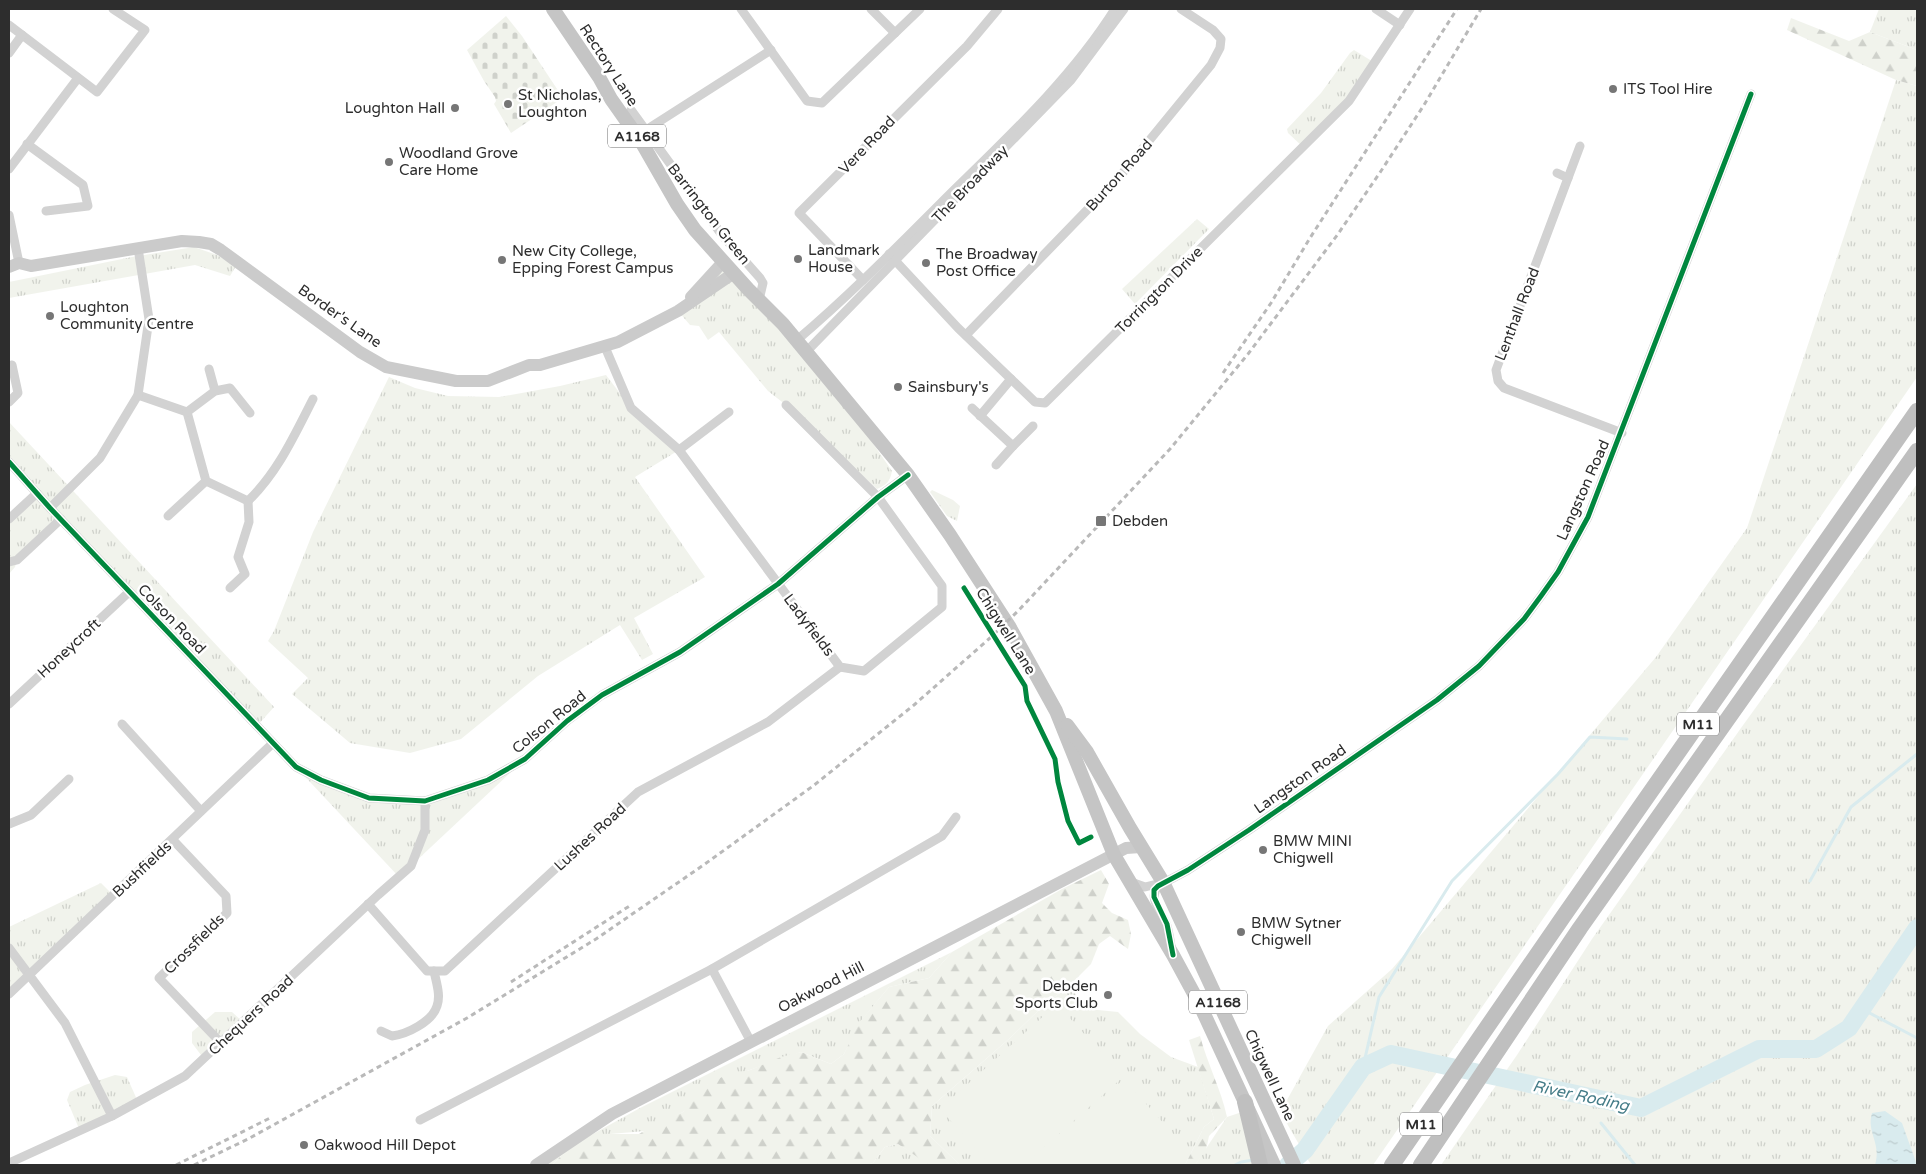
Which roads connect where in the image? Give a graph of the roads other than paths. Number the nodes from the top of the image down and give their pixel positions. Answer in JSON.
{"nodes":[{"id":1,"x":113,"y":9,"type":"edge"},
{"id":2,"x":553,"y":9,"type":"edge"},
{"id":3,"x":741,"y":9,"type":"edge"},
{"id":4,"x":871,"y":9,"type":"edge"},
{"id":5,"x":920,"y":9,"type":"edge"},
{"id":6,"x":998,"y":9,"type":"edge"},
{"id":7,"x":1115,"y":9,"type":"edge"},
{"id":8,"x":1124,"y":9,"type":"edge"},
{"id":9,"x":1182,"y":9,"type":"edge"},
{"id":10,"x":1376,"y":9,"type":"edge"},
{"id":11,"x":1410,"y":9,"type":"edge"},
{"id":12,"x":9,"y":25,"type":"edge"},
{"id":13,"x":1400,"y":25,"type":"junction"},
{"id":14,"x":895,"y":33,"type":"junction"},
{"id":15,"x":22,"y":35,"type":"junction"},
{"id":16,"x":770,"y":50,"type":"junction"},
{"id":17,"x":9,"y":53,"type":"edge"},
{"id":18,"x":78,"y":78,"type":"junction"},
{"id":19,"x":1751,"y":94,"type":"dead end"},
{"id":20,"x":631,"y":110,"type":"dead end"},
{"id":21,"x":646,"y":130,"type":"junction"},
{"id":22,"x":27,"y":144,"type":"junction"},
{"id":23,"x":1580,"y":146,"type":"dead end"},
{"id":24,"x":9,"y":170,"type":"edge"},
{"id":25,"x":1556,"y":173,"type":"dead end"},
{"id":26,"x":1568,"y":178,"type":"junction"},
{"id":27,"x":92,"y":183,"type":"dead end"},
{"id":28,"x":83,"y":185,"type":"junction"},
{"id":29,"x":46,"y":212,"type":"dead end"},
{"id":30,"x":9,"y":215,"type":"edge"},
{"id":31,"x":138,"y":248,"type":"junction"},
{"id":32,"x":892,"y":258,"type":"junction"},
{"id":33,"x":723,"y":262,"type":"junction"},
{"id":34,"x":14,"y":265,"type":"edge"},
{"id":35,"x":734,"y":273,"type":"junction"},
{"id":36,"x":863,"y":280,"type":"junction"},
{"id":37,"x":758,"y":300,"type":"junction"},
{"id":38,"x":685,"y":305,"type":"junction"},
{"id":39,"x":966,"y":335,"type":"junction"},
{"id":40,"x":797,"y":340,"type":"junction"},
{"id":41,"x":605,"y":347,"type":"junction"},
{"id":42,"x":806,"y":352,"type":"junction"},
{"id":43,"x":12,"y":365,"type":"dead end"},
{"id":44,"x":209,"y":369,"type":"dead end"},
{"id":45,"x":1011,"y":379,"type":"junction"},
{"id":46,"x":215,"y":392,"type":"junction"},
{"id":47,"x":138,"y":395,"type":"junction"},
{"id":48,"x":313,"y":399,"type":"dead end"},
{"id":49,"x":9,"y":402,"type":"edge"},
{"id":50,"x":786,"y":405,"type":"dead end"},
{"id":51,"x":972,"y":408,"type":"dead end"},
{"id":52,"x":1917,"y":411,"type":"edge"},
{"id":53,"x":187,"y":412,"type":"junction"},
{"id":54,"x":728,"y":412,"type":"dead end"},
{"id":55,"x":250,"y":413,"type":"dead end"},
{"id":56,"x":980,"y":416,"type":"junction"},
{"id":57,"x":1033,"y":426,"type":"dead end"},
{"id":58,"x":1622,"y":433,"type":"junction"},
{"id":59,"x":1014,"y":446,"type":"junction"},
{"id":60,"x":679,"y":450,"type":"junction"},
{"id":61,"x":1917,"y":451,"type":"edge"},
{"id":62,"x":9,"y":462,"type":"edge"},
{"id":63,"x":996,"y":465,"type":"dead end"},
{"id":64,"x":908,"y":475,"type":"junction"},
{"id":65,"x":206,"y":481,"type":"junction"},
{"id":66,"x":37,"y":493,"type":"junction"},
{"id":67,"x":878,"y":497,"type":"junction"},
{"id":68,"x":248,"y":501,"type":"junction"},
{"id":69,"x":50,"y":508,"type":"junction"},
{"id":70,"x":168,"y":516,"type":"dead end"},
{"id":71,"x":9,"y":519,"type":"edge"},
{"id":72,"x":61,"y":520,"type":"junction"},
{"id":73,"x":9,"y":562,"type":"edge"},
{"id":74,"x":778,"y":584,"type":"junction"},
{"id":75,"x":230,"y":588,"type":"dead end"},
{"id":76,"x":129,"y":592,"type":"junction"},
{"id":77,"x":840,"y":667,"type":"junction"},
{"id":78,"x":9,"y":704,"type":"edge"},
{"id":79,"x":1056,"y":711,"type":"junction"},
{"id":80,"x":122,"y":724,"type":"dead end"},
{"id":81,"x":273,"y":743,"type":"junction"},
{"id":82,"x":69,"y":779,"type":"dead end"},
{"id":83,"x":424,"y":801,"type":"junction"},
{"id":84,"x":1119,"y":808,"type":"junction"},
{"id":85,"x":201,"y":811,"type":"junction"},
{"id":86,"x":956,"y":817,"type":"dead end"},
{"id":87,"x":9,"y":824,"type":"edge"},
{"id":88,"x":173,"y":840,"type":"junction"},
{"id":89,"x":1141,"y":847,"type":"junction"},
{"id":90,"x":1120,"y":851,"type":"junction"},
{"id":91,"x":1131,"y":882,"type":"junction"},
{"id":92,"x":1163,"y":882,"type":"junction"},
{"id":93,"x":368,"y":904,"type":"junction"},
{"id":94,"x":9,"y":948,"type":"edge"},
{"id":95,"x":1173,"y":955,"type":"junction"},
{"id":96,"x":712,"y":969,"type":"junction"},
{"id":97,"x":434,"y":971,"type":"junction"},
{"id":98,"x":28,"y":975,"type":"junction"},
{"id":99,"x":9,"y":994,"type":"edge"},
{"id":100,"x":381,"y":1031,"type":"dead end"},
{"id":101,"x":751,"y":1042,"type":"junction"},
{"id":102,"x":221,"y":1043,"type":"junction"},
{"id":103,"x":1245,"y":1102,"type":"joint"},
{"id":104,"x":112,"y":1116,"type":"junction"},
{"id":105,"x":420,"y":1120,"type":"dead end"},
{"id":106,"x":1262,"y":1157,"type":"edge"},
{"id":107,"x":9,"y":1163,"type":"edge"},
{"id":108,"x":536,"y":1165,"type":"edge"},
{"id":109,"x":1274,"y":1165,"type":"edge"},
{"id":110,"x":1294,"y":1165,"type":"edge"},
{"id":111,"x":1392,"y":1165,"type":"edge"},
{"id":112,"x":1420,"y":1165,"type":"edge"}],
"edges":[{"from":1,"to":18,"type":"street"},
{"from":2,"to":33,"type":"main road","name":"Rectory Lane","number":"A1168"},
{"from":3,"to":16,"type":"street"},
{"from":4,"to":14,"type":"street"},
{"from":5,"to":14,"type":"street"},
{"from":6,"to":36,"type":"street","name":"Vere Road"},
{"from":7,"to":32,"type":"street","name":"The Broadway"},
{"from":8,"to":32,"type":"street","name":"The Broadway"},
{"from":9,"to":39,"type":"street","name":"Burton Road"},
{"from":10,"to":13,"type":"street"},
{"from":11,"to":13,"type":"street","name":"Torrington Drive"},
{"from":12,"to":15,"type":"street"},
{"from":13,"to":45,"type":"street","name":"Torrington Drive"},
{"from":14,"to":16,"type":"street"},
{"from":15,"to":17,"type":"street"},
{"from":15,"to":18,"type":"street"},
{"from":16,"to":21,"type":"street"},
{"from":18,"to":22,"type":"street"},
{"from":19,"to":58,"type":"street","name":"Langston Road"},
{"from":20,"to":21,"type":"street","name":"Barrington Green"},
{"from":21,"to":37,"type":"street","name":"Barrington Green"},
{"from":22,"to":24,"type":"street"},
{"from":22,"to":28,"type":"street"},
{"from":23,"to":26,"type":"street","name":"Lenthall Road"},
{"from":25,"to":26,"type":"street"},
{"from":26,"to":58,"type":"street","name":"Lenthall Road"},
{"from":27,"to":28,"type":"street"},
{"from":28,"to":29,"type":"street"},
{"from":30,"to":34,"type":"street"},
{"from":31,"to":34,"type":"street","name":"Border's Lane"},
{"from":31,"to":41,"type":"street","name":"Border's Lane"},
{"from":31,"to":47,"type":"street"},
{"from":32,"to":36,"type":"street","name":"The Broadway"},
{"from":32,"to":39,"type":"street","name":"Torrington Drive"},
{"from":32,"to":42,"type":"street","name":"The Broadway"},
{"from":33,"to":35,"type":"main road","name":"Chigwell Lane","number":"A1168"},
{"from":33,"to":38,"type":"street","name":"Border's Lane"},
{"from":35,"to":37,"type":"main road","name":"Chigwell Lane","number":"A1168"},
{"from":35,"to":38,"type":"street","name":"Border's Lane"},
{"from":36,"to":40,"type":"street","name":"The Broadway"},
{"from":37,"to":40,"type":"main road","name":"Chigwell Lane","number":"A1168"},
{"from":38,"to":41,"type":"street","name":"Border's Lane"},
{"from":39,"to":45,"type":"street","name":"Torrington Drive"},
{"from":40,"to":42,"type":"main road","name":"Chigwell Lane","number":"A1168"},
{"from":41,"to":60,"type":"street","name":"Ladyfields"},
{"from":42,"to":64,"type":"main road","name":"Chigwell Lane","number":"A1168"},
{"from":43,"to":49,"type":"street"},
{"from":44,"to":46,"type":"street"},
{"from":45,"to":56,"type":"street"},
{"from":46,"to":53,"type":"street"},
{"from":46,"to":55,"type":"street"},
{"from":47,"to":53,"type":"street"},
{"from":47,"to":69,"type":"street"},
{"from":48,"to":68,"type":"street"},
{"from":50,"to":67,"type":"street","name":"Ladyfields"},
{"from":51,"to":56,"type":"street"},
{"from":52,"to":111,"type":"highway","number":"M11"},
{"from":53,"to":65,"type":"street"},
{"from":54,"to":60,"type":"street"},
{"from":56,"to":59,"type":"street"},
{"from":57,"to":59,"type":"street"},
{"from":58,"to":92,"type":"street","name":"Langston Road"},
{"from":59,"to":63,"type":"street"},
{"from":60,"to":74,"type":"street","name":"Ladyfields"},
{"from":61,"to":112,"type":"highway","number":"M11"},
{"from":62,"to":66,"type":"street","name":"Colson Road"},
{"from":64,"to":67,"type":"street","name":"Colson Road"},
{"from":64,"to":79,"type":"main road","name":"Chigwell Lane","number":"A1168"},
{"from":65,"to":68,"type":"street"},
{"from":65,"to":70,"type":"street"},
{"from":66,"to":69,"type":"street","name":"Colson Road"},
{"from":66,"to":71,"type":"street"},
{"from":67,"to":74,"type":"street","name":"Colson Road"},
{"from":67,"to":77,"type":"street","name":"Ladyfields"},
{"from":68,"to":75,"type":"street"},
{"from":69,"to":72,"type":"street","name":"Colson Road"},
{"from":72,"to":73,"type":"street"},
{"from":72,"to":76,"type":"street","name":"Colson Road"},
{"from":74,"to":77,"type":"street","name":"Ladyfields"},
{"from":74,"to":83,"type":"street","name":"Colson Road"},
{"from":76,"to":78,"type":"street","name":"Honeycroft"},
{"from":76,"to":81,"type":"street","name":"Colson Road"},
{"from":77,"to":97,"type":"street","name":"Lushes Road"},
{"from":79,"to":84,"type":"main road","name":"Chigwell Lane","number":"A1168"},
{"from":79,"to":90,"type":"main road","name":"Chigwell Lane","number":"A1168"},
{"from":80,"to":85,"type":"street"},
{"from":81,"to":83,"type":"street","name":"Colson Road"},
{"from":81,"to":85,"type":"street","name":"Bushfields"},
{"from":82,"to":87,"type":"street"},
{"from":83,"to":93,"type":"street","name":"Chequers Road"},
{"from":84,"to":89,"type":"main road","name":"Chigwell Lane","number":"A1168"},
{"from":84,"to":90,"type":"street"},
{"from":85,"to":88,"type":"street","name":"Bushfields"},
{"from":86,"to":96,"type":"street"},
{"from":88,"to":98,"type":"street","name":"Bushfields"},
{"from":88,"to":102,"type":"street","name":"Crossfields"},
{"from":89,"to":90,"type":"street","name":"Oakwood Hill"},
{"from":89,"to":92,"type":"main road","name":"Chigwell Lane","number":"A1168"},
{"from":90,"to":91,"type":"main road","name":"Chigwell Lane","number":"A1168"},
{"from":90,"to":101,"type":"street","name":"Oakwood Hill"},
{"from":91,"to":92,"type":"street","name":"Langston Road"},
{"from":91,"to":95,"type":"main road","name":"Chigwell Lane","number":"A1168"},
{"from":92,"to":95,"type":"street"},
{"from":92,"to":110,"type":"main road","name":"Chigwell Lane","number":"A1168"},
{"from":93,"to":97,"type":"street"},
{"from":93,"to":102,"type":"street","name":"Chequers Road"},
{"from":94,"to":98,"type":"street"},
{"from":95,"to":103,"type":"main road","name":"Chigwell Lane","number":"A1168"},
{"from":96,"to":101,"type":"street"},
{"from":96,"to":105,"type":"street"},
{"from":97,"to":100,"type":"street"},
{"from":98,"to":99,"type":"street","name":"Bushfields"},
{"from":98,"to":104,"type":"street"},
{"from":101,"to":108,"type":"street","name":"Oakwood Hill"},
{"from":102,"to":104,"type":"street","name":"Chequers Road"},
{"from":103,"to":106,"type":"highway"},
{"from":104,"to":107,"type":"street","name":"Chequers Road"},
{"from":106,"to":109,"type":"main road"}]}
